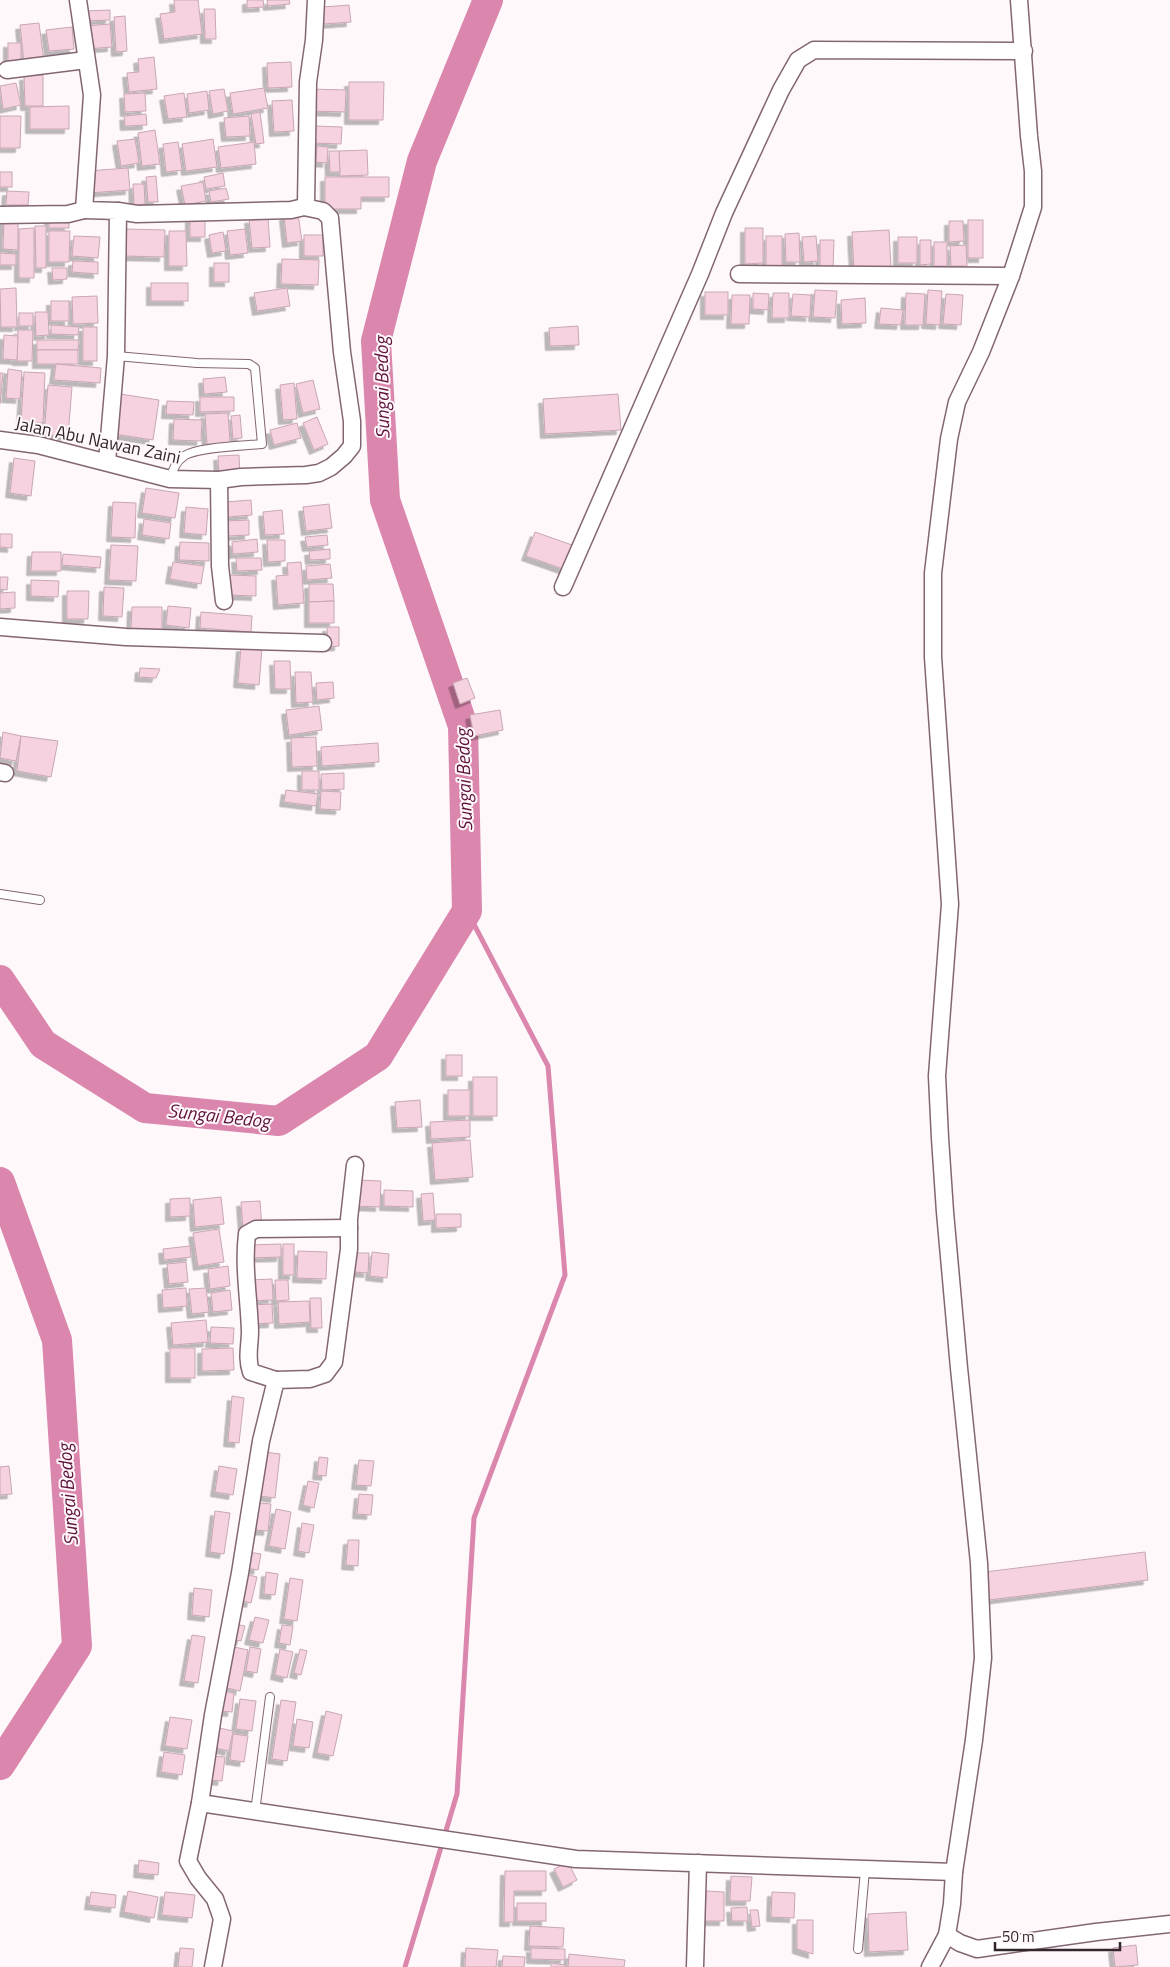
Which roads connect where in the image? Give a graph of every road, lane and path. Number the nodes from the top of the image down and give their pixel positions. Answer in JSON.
{"nodes":[{"id":1,"x":78,"y":0,"type":"edge"},
{"id":2,"x":316,"y":0,"type":"edge"},
{"id":3,"x":1019,"y":0,"type":"edge"},
{"id":4,"x":1024,"y":52,"type":"junction"},
{"id":5,"x":86,"y":60,"type":"junction"},
{"id":6,"x":7,"y":70,"type":"dead end"},
{"id":7,"x":304,"y":208,"type":"junction"},
{"id":8,"x":84,"y":210,"type":"junction"},
{"id":9,"x":118,"y":211,"type":"junction"},
{"id":10,"x":0,"y":215,"type":"edge"},
{"id":11,"x":739,"y":274,"type":"dead end"},
{"id":12,"x":1012,"y":276,"type":"junction"},
{"id":13,"x":116,"y":356,"type":"junction"},
{"id":14,"x":0,"y":440,"type":"edge"},
{"id":15,"x":107,"y":462,"type":"junction"},
{"id":16,"x":170,"y":479,"type":"junction"},
{"id":17,"x":218,"y":480,"type":"junction"},
{"id":18,"x":563,"y":587,"type":"dead end"},
{"id":19,"x":224,"y":601,"type":"dead end"},
{"id":20,"x":0,"y":627,"type":"edge"},
{"id":21,"x":323,"y":643,"type":"dead end"},
{"id":22,"x":0,"y":894,"type":"edge"},
{"id":23,"x":40,"y":900,"type":"dead end"},
{"id":24,"x":354,"y":1165,"type":"dead end"},
{"id":25,"x":349,"y":1228,"type":"junction"},
{"id":26,"x":276,"y":1380,"type":"junction"},
{"id":27,"x":270,"y":1697,"type":"dead end"},
{"id":28,"x":200,"y":1804,"type":"junction"},
{"id":29,"x":255,"y":1812,"type":"junction"},
{"id":30,"x":698,"y":1863,"type":"junction"},
{"id":31,"x":865,"y":1870,"type":"junction"},
{"id":32,"x":954,"y":1872,"type":"junction"},
{"id":33,"x":1170,"y":1924,"type":"edge"},
{"id":34,"x":947,"y":1935,"type":"junction"},
{"id":35,"x":858,"y":1949,"type":"dead end"},
{"id":36,"x":213,"y":1967,"type":"edge"},
{"id":37,"x":695,"y":1967,"type":"edge"},
{"id":38,"x":930,"y":1967,"type":"edge"}],
"edges":[{"from":1,"to":5,"type":"street"},
{"from":2,"to":7,"type":"street"},
{"from":3,"to":4,"type":"street"},
{"from":4,"to":12,"type":"street"},
{"from":4,"to":18,"type":"street"},
{"from":5,"to":6,"type":"street"},
{"from":5,"to":8,"type":"street"},
{"from":7,"to":9,"type":"street"},
{"from":7,"to":17,"type":"street","name":"Jalan Abu Nawan Zaini"},
{"from":8,"to":9,"type":"street"},
{"from":8,"to":10,"type":"street"},
{"from":9,"to":13,"type":"street"},
{"from":11,"to":12,"type":"street"},
{"from":12,"to":32,"type":"street"},
{"from":13,"to":15,"type":"street"},
{"from":13,"to":16,"type":"lane"},
{"from":14,"to":15,"type":"street","name":"Jalan Abu Nawan Zaini"},
{"from":15,"to":16,"type":"street","name":"Jalan Abu Nawan Zaini"},
{"from":16,"to":17,"type":"street","name":"Jalan Abu Nawan Zaini"},
{"from":17,"to":19,"type":"street"},
{"from":20,"to":21,"type":"street"},
{"from":22,"to":23,"type":"lane"},
{"from":24,"to":25,"type":"street"},
{"from":25,"to":26,"type":"street"},
{"from":25,"to":26,"type":"street"},
{"from":26,"to":28,"type":"street"},
{"from":27,"to":29,"type":"lane"},
{"from":28,"to":29,"type":"street"},
{"from":28,"to":36,"type":"street"},
{"from":29,"to":30,"type":"street"},
{"from":30,"to":31,"type":"street"},
{"from":30,"to":37,"type":"street"},
{"from":31,"to":32,"type":"street"},
{"from":31,"to":35,"type":"lane"},
{"from":32,"to":34,"type":"street"},
{"from":33,"to":34,"type":"street"},
{"from":34,"to":38,"type":"street"}]}
